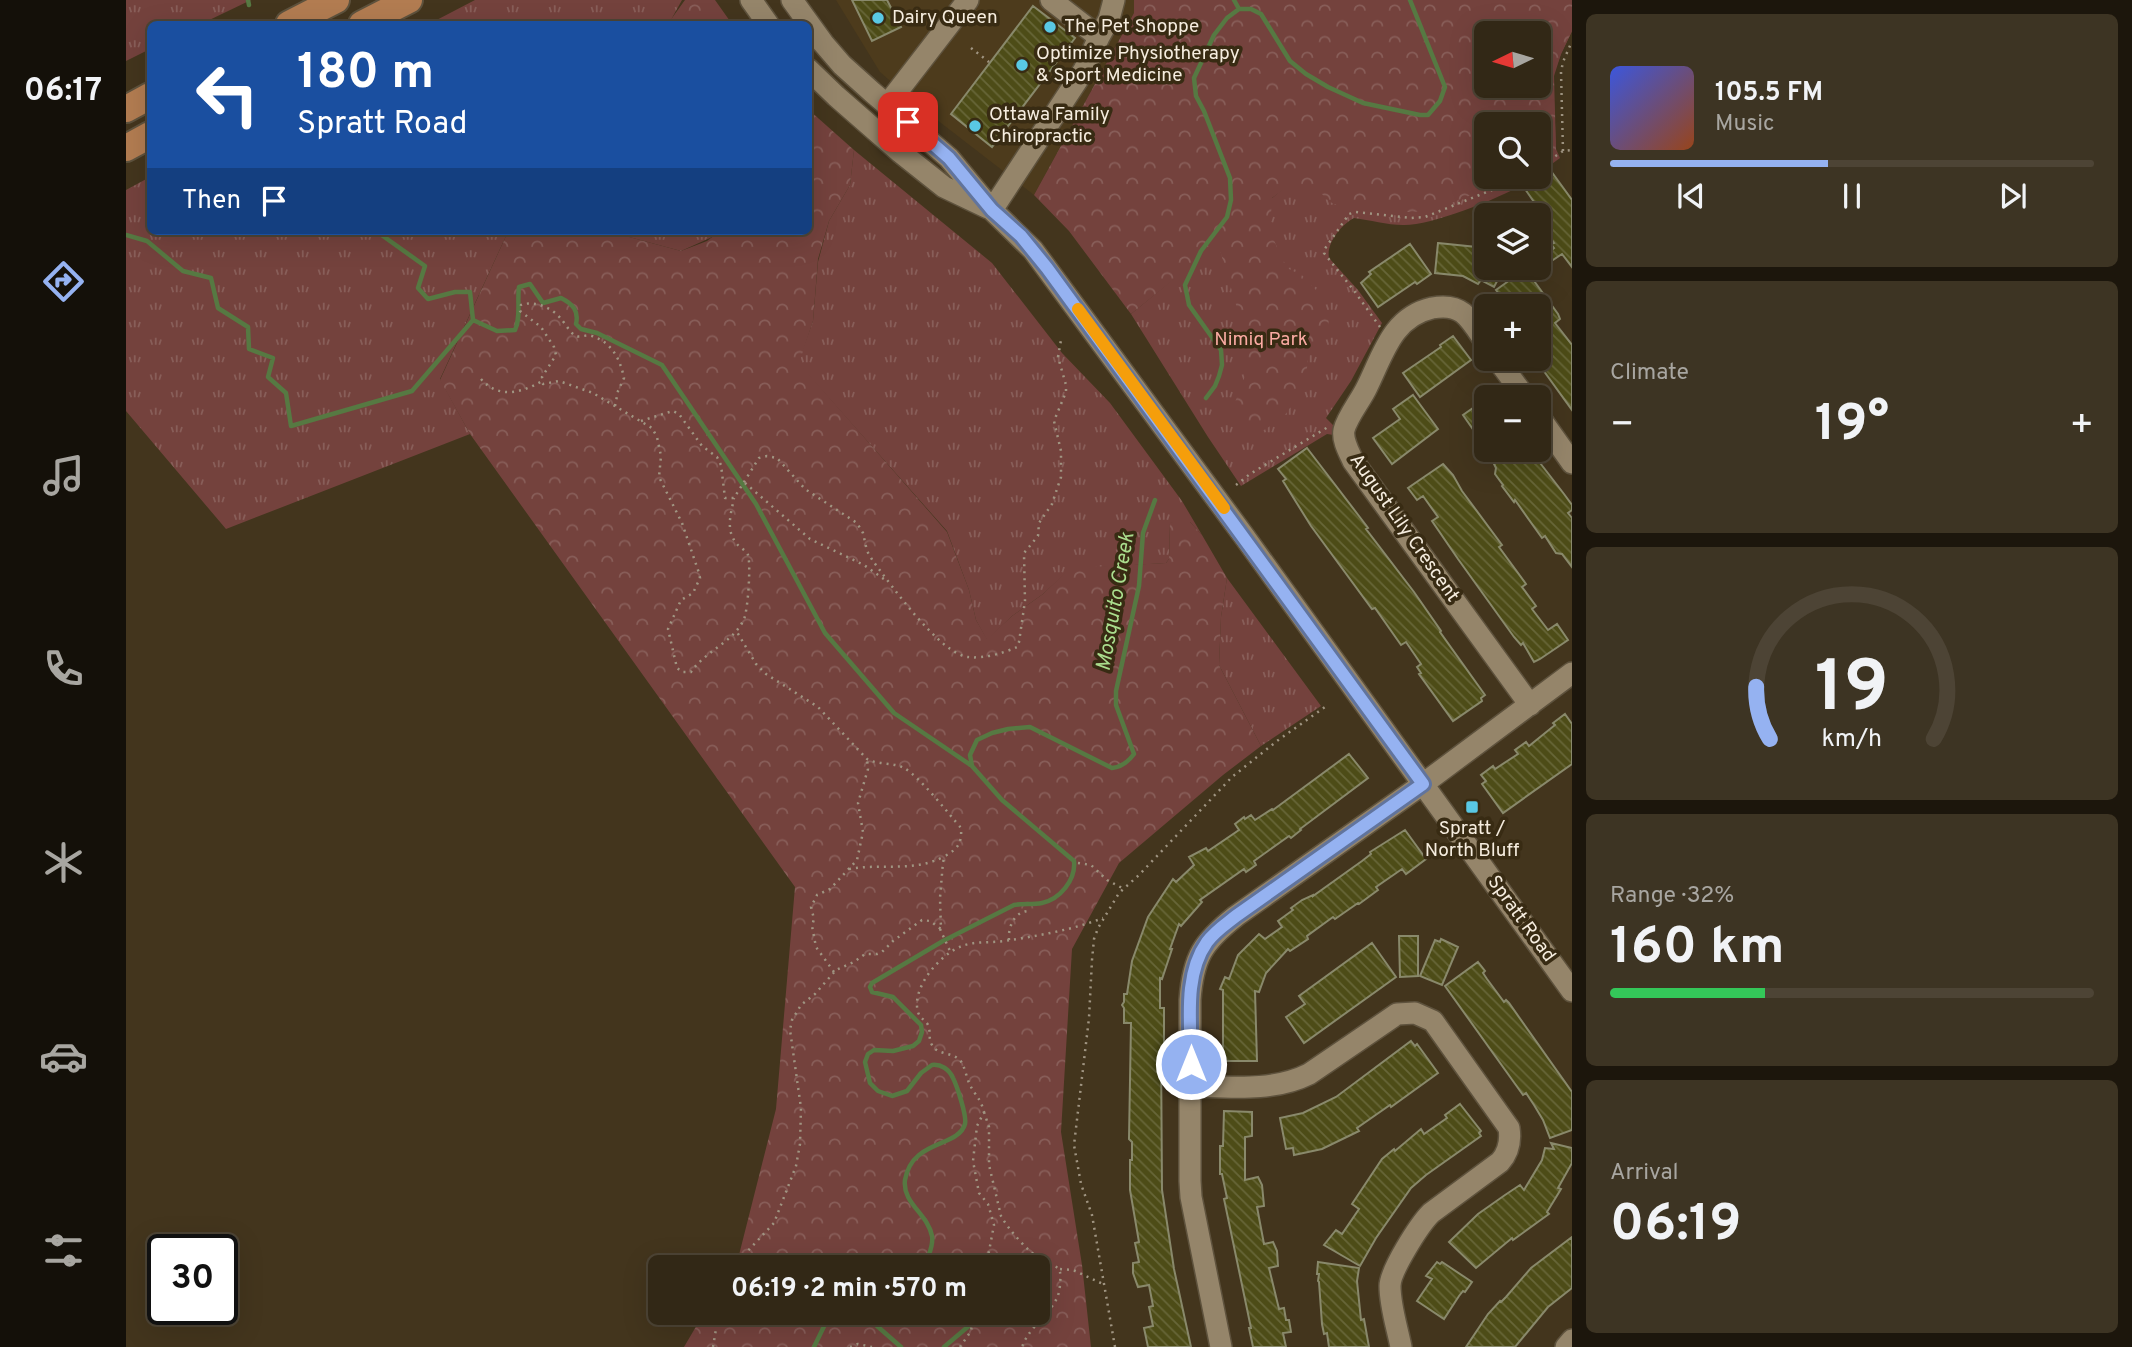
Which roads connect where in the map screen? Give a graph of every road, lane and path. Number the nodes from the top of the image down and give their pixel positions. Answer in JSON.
{"nodes":[{"id":1,"x":336,"y":0,"type":"edge"},
{"id":2,"x":409,"y":0,"type":"edge"},
{"id":3,"x":751,"y":0,"type":"edge"},
{"id":4,"x":792,"y":0,"type":"edge"},
{"id":5,"x":968,"y":0,"type":"edge"},
{"id":6,"x":1051,"y":0,"type":"edge"},
{"id":7,"x":1114,"y":0,"type":"edge"},
{"id":8,"x":295,"y":21,"type":"edge"},
{"id":9,"x":368,"y":21,"type":"edge"},
{"id":10,"x":766,"y":21,"type":"edge"},
{"id":11,"x":807,"y":21,"type":"edge"},
{"id":12,"x":812,"y":28,"type":"edge"},
{"id":13,"x":1100,"y":37,"type":"junction"},
{"id":14,"x":1572,"y":41,"type":"edge"},
{"id":15,"x":971,"y":48,"type":"dead end"},
{"id":16,"x":989,"y":62,"type":"dead end"},
{"id":17,"x":812,"y":73,"type":"edge"},
{"id":18,"x":147,"y":98,"type":"edge"},
{"id":19,"x":887,"y":105,"type":"junction"},
{"id":20,"x":126,"y":109,"type":"edge"},
{"id":21,"x":147,"y":137,"type":"edge"},
{"id":22,"x":126,"y":148,"type":"edge"},
{"id":23,"x":1572,"y":150,"type":"edge"},
{"id":24,"x":1563,"y":151,"type":"junction"},
{"id":25,"x":1551,"y":159,"type":"edge"},
{"id":26,"x":1494,"y":189,"type":"edge"},
{"id":27,"x":992,"y":210,"type":"junction"},
{"id":28,"x":1474,"y":326,"type":"edge"},
{"id":29,"x":1381,"y":329,"type":"dead end"},
{"id":30,"x":1061,"y":340,"type":"dead end"},
{"id":31,"x":481,"y":379,"type":"dead end"},
{"id":32,"x":542,"y":381,"type":"junction"},
{"id":33,"x":615,"y":406,"type":"junction"},
{"id":34,"x":640,"y":422,"type":"junction"},
{"id":35,"x":1344,"y":430,"type":"junction"},
{"id":36,"x":1551,"y":433,"type":"edge"},
{"id":37,"x":1572,"y":463,"type":"edge"},
{"id":38,"x":744,"y":484,"type":"junction"},
{"id":39,"x":1236,"y":485,"type":"dead end"},
{"id":40,"x":734,"y":498,"type":"junction"},
{"id":41,"x":890,"y":584,"type":"junction"},
{"id":42,"x":737,"y":632,"type":"junction"},
{"id":43,"x":1572,"y":673,"type":"edge"},
{"id":44,"x":1530,"y":705,"type":"junction"},
{"id":45,"x":1325,"y":707,"type":"dead end"},
{"id":46,"x":867,"y":759,"type":"junction"},
{"id":47,"x":1423,"y":784,"type":"junction"},
{"id":48,"x":945,"y":856,"type":"junction"},
{"id":49,"x":1078,"y":863,"type":"dead end"},
{"id":50,"x":847,"y":869,"type":"junction"},
{"id":51,"x":1124,"y":889,"type":"junction"},
{"id":52,"x":1028,"y":911,"type":"dead end"},
{"id":53,"x":1103,"y":918,"type":"junction"},
{"id":54,"x":940,"y":929,"type":"junction"},
{"id":55,"x":1009,"y":940,"type":"junction"},
{"id":56,"x":950,"y":951,"type":"junction"},
{"id":57,"x":834,"y":972,"type":"junction"},
{"id":58,"x":1572,"y":991,"type":"edge"},
{"id":59,"x":1191,"y":1086,"type":"junction"},
{"id":60,"x":984,"y":1112,"type":"junction"},
{"id":61,"x":744,"y":1255,"type":"edge"},
{"id":62,"x":988,"y":1255,"type":"edge"},
{"id":63,"x":1059,"y":1269,"type":"junction"},
{"id":64,"x":1103,"y":1284,"type":"junction"},
{"id":65,"x":717,"y":1325,"type":"edge"},
{"id":66,"x":973,"y":1325,"type":"edge"},
{"id":67,"x":1572,"y":1340,"type":"edge"},
{"id":68,"x":713,"y":1347,"type":"edge"},
{"id":69,"x":850,"y":1347,"type":"edge"},
{"id":70,"x":872,"y":1347,"type":"edge"},
{"id":71,"x":960,"y":1347,"type":"edge"},
{"id":72,"x":1021,"y":1347,"type":"edge"},
{"id":73,"x":1115,"y":1347,"type":"edge"},
{"id":74,"x":1222,"y":1347,"type":"edge"},
{"id":75,"x":1401,"y":1347,"type":"edge"},
{"id":76,"x":1566,"y":1347,"type":"edge"}],
"edges":[{"from":1,"to":8,"type":"main road"},
{"from":2,"to":9,"type":"main road"},
{"from":3,"to":10,"type":"street"},
{"from":4,"to":11,"type":"street","name":"Spratt Road"},
{"from":5,"to":19,"type":"street"},
{"from":6,"to":13,"type":"street"},
{"from":7,"to":13,"type":"street"},
{"from":12,"to":19,"type":"street","name":"Spratt Road"},
{"from":13,"to":27,"type":"street"},
{"from":14,"to":24,"type":"path"},
{"from":15,"to":16,"type":"path"},
{"from":17,"to":27,"type":"street","name":"Spratt Road"},
{"from":18,"to":20,"type":"main road"},
{"from":19,"to":27,"type":"street","name":"Spratt Road"},
{"from":21,"to":22,"type":"main road"},
{"from":23,"to":24,"type":"path"},
{"from":24,"to":25,"type":"path"},
{"from":26,"to":29,"type":"path"},
{"from":27,"to":47,"type":"street","name":"Spratt Road"},
{"from":28,"to":35,"type":"street","name":"August Lily Crescent"},
{"from":30,"to":41,"type":"path"},
{"from":31,"to":32,"type":"path"},
{"from":32,"to":33,"type":"path"},
{"from":32,"to":33,"type":"path"},
{"from":33,"to":34,"type":"path"},
{"from":34,"to":40,"type":"path"},
{"from":34,"to":42,"type":"path"},
{"from":35,"to":39,"type":"path"},
{"from":35,"to":44,"type":"street","name":"August Lily Crescent"},
{"from":36,"to":37,"type":"street"},
{"from":38,"to":40,"type":"path"},
{"from":38,"to":41,"type":"path"},
{"from":38,"to":41,"type":"path"},
{"from":40,"to":42,"type":"path"},
{"from":42,"to":46,"type":"path"},
{"from":43,"to":44,"type":"street"},
{"from":44,"to":47,"type":"street"},
{"from":45,"to":51,"type":"path"},
{"from":46,"to":48,"type":"path"},
{"from":46,"to":50,"type":"path"},
{"from":47,"to":58,"type":"street","name":"Spratt Road"},
{"from":47,"to":59,"type":"street"},
{"from":48,"to":50,"type":"path"},
{"from":48,"to":54,"type":"path"},
{"from":49,"to":51,"type":"path"},
{"from":50,"to":57,"type":"path"},
{"from":51,"to":53,"type":"path"},
{"from":52,"to":55,"type":"path"},
{"from":53,"to":55,"type":"path"},
{"from":53,"to":64,"type":"path"},
{"from":54,"to":56,"type":"path"},
{"from":54,"to":57,"type":"path"},
{"from":55,"to":56,"type":"path"},
{"from":56,"to":60,"type":"path"},
{"from":57,"to":61,"type":"path"},
{"from":59,"to":74,"type":"street"},
{"from":59,"to":75,"type":"street"},
{"from":60,"to":62,"type":"path"},
{"from":60,"to":63,"type":"path"},
{"from":63,"to":64,"type":"path"},
{"from":63,"to":72,"type":"path"},
{"from":64,"to":73,"type":"path"},
{"from":65,"to":68,"type":"path"},
{"from":66,"to":71,"type":"path"},
{"from":67,"to":76,"type":"street"},
{"from":69,"to":70,"type":"path"}]}
